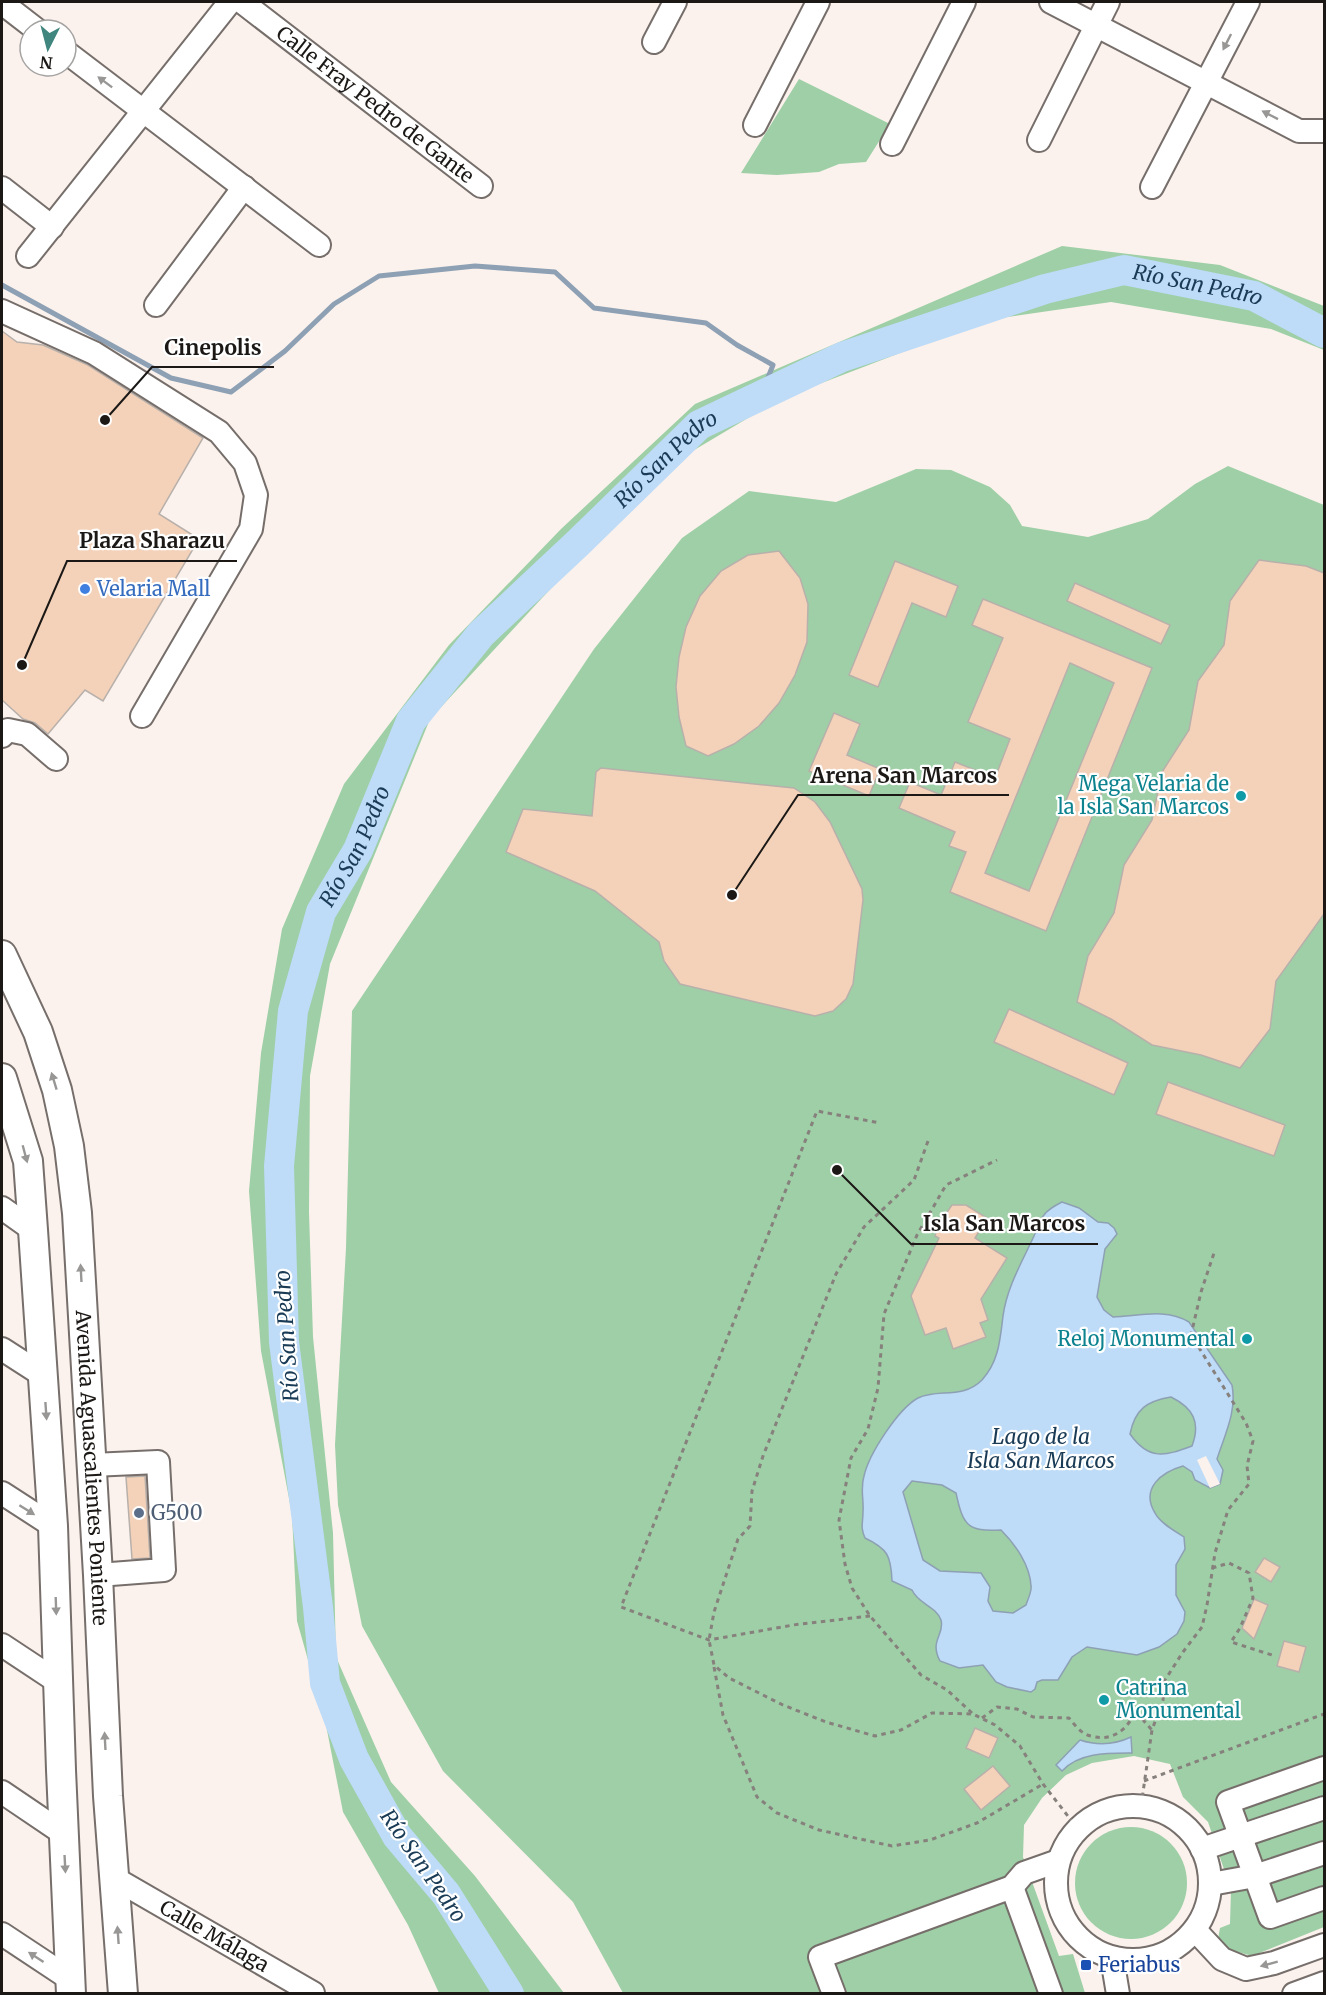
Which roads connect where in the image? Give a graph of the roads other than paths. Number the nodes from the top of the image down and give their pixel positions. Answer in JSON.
{"nodes":[{"id":1,"x":231,"y":2,"type":"edge"},
{"id":2,"x":242,"y":2,"type":"edge"},
{"id":3,"x":675,"y":2,"type":"edge"},
{"id":4,"x":818,"y":2,"type":"edge"},
{"id":5,"x":964,"y":2,"type":"edge"},
{"id":6,"x":1051,"y":2,"type":"edge"},
{"id":7,"x":1108,"y":2,"type":"edge"},
{"id":8,"x":1248,"y":2,"type":"edge"},
{"id":9,"x":2,"y":3,"type":"edge"},
{"id":10,"x":21,"y":18,"type":"edge"},
{"id":11,"x":1096,"y":25,"type":"junction"},
{"id":12,"x":654,"y":42,"type":"dead end"},
{"id":13,"x":78,"y":61,"type":"edge"},
{"id":14,"x":1207,"y":83,"type":"junction"},
{"id":15,"x":143,"y":111,"type":"junction"},
{"id":16,"x":755,"y":125,"type":"dead end"},
{"id":17,"x":1324,"y":131,"type":"edge"},
{"id":18,"x":1039,"y":140,"type":"dead end"},
{"id":19,"x":892,"y":144,"type":"dead end"},
{"id":20,"x":481,"y":186,"type":"dead end"},
{"id":21,"x":244,"y":187,"type":"junction"},
{"id":22,"x":1152,"y":187,"type":"dead end"},
{"id":23,"x":2,"y":188,"type":"edge"},
{"id":24,"x":52,"y":227,"type":"junction"},
{"id":25,"x":319,"y":245,"type":"dead end"},
{"id":26,"x":28,"y":256,"type":"dead end"},
{"id":27,"x":156,"y":305,"type":"dead end"},
{"id":28,"x":2,"y":311,"type":"edge"},
{"id":29,"x":142,"y":716,"type":"dead end"},
{"id":30,"x":2,"y":736,"type":"edge"},
{"id":31,"x":56,"y":759,"type":"dead end"},
{"id":32,"x":2,"y":955,"type":"edge"},
{"id":33,"x":2,"y":1078,"type":"edge"},
{"id":34,"x":2,"y":1208,"type":"edge"},
{"id":35,"x":33,"y":1230,"type":"junction"},
{"id":36,"x":2,"y":1349,"type":"edge"},
{"id":37,"x":44,"y":1376,"type":"junction"},
{"id":38,"x":92,"y":1465,"type":"junction"},
{"id":39,"x":2,"y":1493,"type":"edge"},
{"id":40,"x":53,"y":1526,"type":"junction"},
{"id":41,"x":98,"y":1575,"type":"junction"},
{"id":42,"x":2,"y":1644,"type":"edge"},
{"id":43,"x":58,"y":1682,"type":"junction"},
{"id":44,"x":1324,"y":1768,"type":"edge"},
{"id":45,"x":2,"y":1792,"type":"edge"},
{"id":46,"x":1324,"y":1808,"type":"edge"},
{"id":47,"x":64,"y":1834,"type":"junction"},
{"id":48,"x":1241,"y":1836,"type":"junction"},
{"id":49,"x":1202,"y":1849,"type":"junction"},
{"id":50,"x":1324,"y":1853,"type":"edge"},
{"id":51,"x":1058,"y":1860,"type":"junction"},
{"id":52,"x":1255,"y":1876,"type":"junction"},
{"id":53,"x":114,"y":1878,"type":"junction"},
{"id":54,"x":1211,"y":1884,"type":"junction"},
{"id":55,"x":1012,"y":1887,"type":"junction"},
{"id":56,"x":1324,"y":1898,"type":"edge"},
{"id":57,"x":1195,"y":1930,"type":"junction"},
{"id":58,"x":2,"y":1934,"type":"edge"},
{"id":59,"x":1324,"y":1945,"type":"edge"},
{"id":60,"x":1112,"y":1958,"type":"junction"},
{"id":61,"x":1324,"y":1983,"type":"edge"},
{"id":62,"x":71,"y":1986,"type":"edge"},
{"id":63,"x":313,"y":1993,"type":"edge"},
{"id":64,"x":123,"y":1994,"type":"edge"},
{"id":65,"x":834,"y":1994,"type":"edge"},
{"id":66,"x":1051,"y":1994,"type":"edge"},
{"id":67,"x":1118,"y":1994,"type":"edge"},
{"id":68,"x":1294,"y":1994,"type":"edge"}],
"edges":[{"from":1,"to":15,"type":"street"},
{"from":2,"to":20,"type":"street","name":"Calle Fray Pedro de Gante"},
{"from":3,"to":12,"type":"street"},
{"from":4,"to":16,"type":"street"},
{"from":5,"to":19,"type":"street"},
{"from":6,"to":11,"type":"street"},
{"from":7,"to":11,"type":"street"},
{"from":8,"to":14,"type":"street","one_way":true},
{"from":9,"to":10,"type":"street"},
{"from":11,"to":14,"type":"street"},
{"from":11,"to":18,"type":"street"},
{"from":15,"to":13,"type":"street","one_way":true},
{"from":17,"to":14,"type":"street","one_way":true},
{"from":14,"to":22,"type":"street"},
{"from":15,"to":21,"type":"street"},
{"from":15,"to":24,"type":"street"},
{"from":21,"to":25,"type":"street"},
{"from":21,"to":27,"type":"street"},
{"from":23,"to":24,"type":"street"},
{"from":24,"to":26,"type":"street"},
{"from":28,"to":29,"type":"street"},
{"from":30,"to":31,"type":"street"},
{"from":38,"to":32,"type":"main road","name":"Avenida Aguascalientes Poniente","one_way":true},
{"from":33,"to":35,"type":"main road","one_way":true},
{"from":34,"to":35,"type":"street"},
{"from":35,"to":37,"type":"main road"},
{"from":36,"to":37,"type":"street"},
{"from":37,"to":40,"type":"main road","one_way":true},
{"from":38,"to":41,"type":"main road","name":"Avenida Aguascalientes Poniente"},
{"from":38,"to":41,"type":"street"},
{"from":39,"to":40,"type":"street","one_way":true},
{"from":40,"to":43,"type":"main road","one_way":true},
{"from":53,"to":41,"type":"main road","name":"Avenida Aguascalientes Poniente","one_way":true},
{"from":42,"to":43,"type":"street"},
{"from":43,"to":47,"type":"main road"},
{"from":44,"to":48,"type":"street"},
{"from":45,"to":47,"type":"street"},
{"from":46,"to":48,"type":"street"},
{"from":47,"to":62,"type":"main road","one_way":true},
{"from":48,"to":49,"type":"street"},
{"from":48,"to":52,"type":"street"},
{"from":49,"to":51,"type":"street"},
{"from":49,"to":54,"type":"street"},
{"from":50,"to":52,"type":"street"},
{"from":51,"to":55,"type":"street"},
{"from":51,"to":60,"type":"street"},
{"from":52,"to":54,"type":"street"},
{"from":52,"to":56,"type":"street"},
{"from":53,"to":63,"type":"street","name":"Calle Málaga"},
{"from":64,"to":53,"type":"main road","name":"Avenida Aguascalientes Poniente","one_way":true},
{"from":54,"to":57,"type":"street"},
{"from":55,"to":65,"type":"street"},
{"from":55,"to":66,"type":"street"},
{"from":59,"to":57,"type":"street","one_way":true},
{"from":57,"to":60,"type":"street"},
{"from":62,"to":58,"type":"street","one_way":true},
{"from":60,"to":67,"type":"street"},
{"from":61,"to":68,"type":"street"}]}
